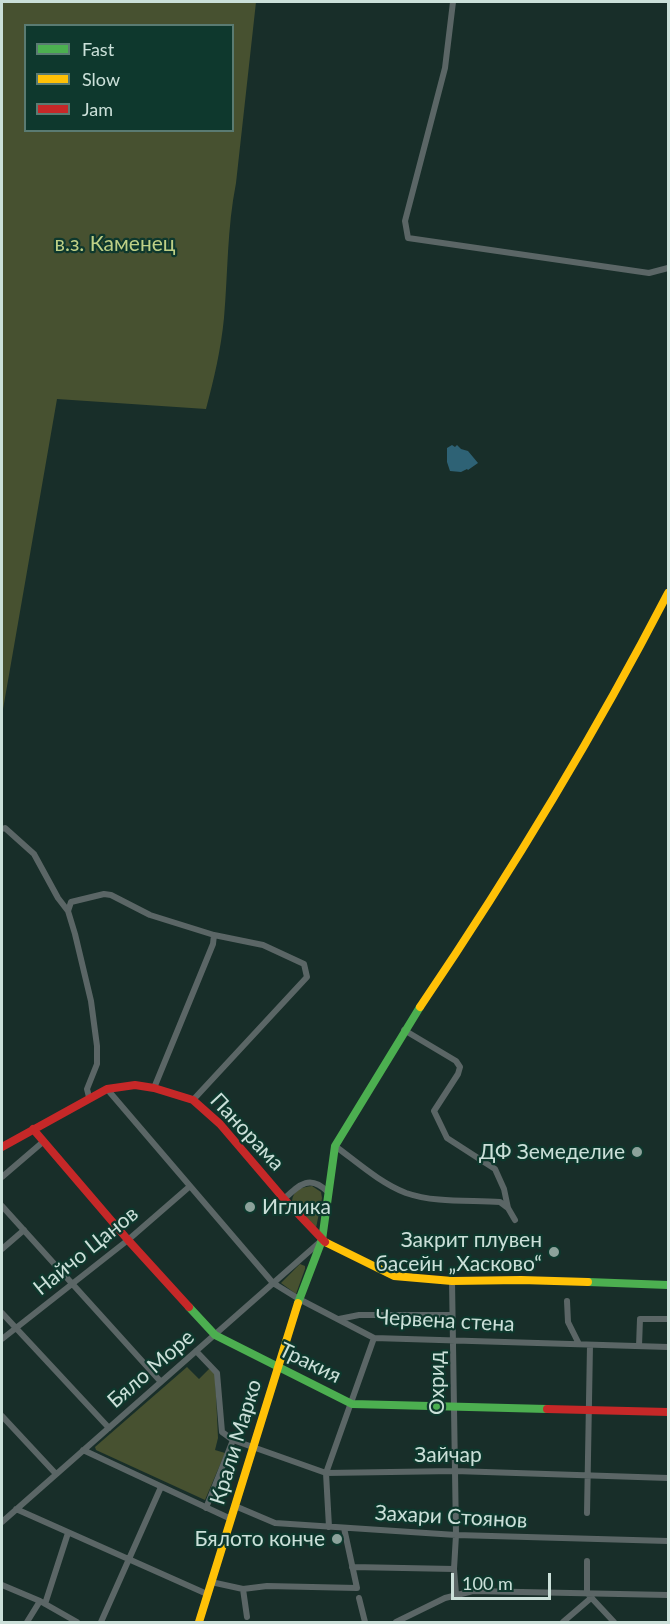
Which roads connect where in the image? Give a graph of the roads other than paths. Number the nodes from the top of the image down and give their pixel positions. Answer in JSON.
{"nodes":[{"id":1,"x":453,"y":2,"type":"edge"},
{"id":2,"x":669,"y":268,"type":"edge"},
{"id":3,"x":669,"y":593,"type":"edge"},
{"id":4,"x":3,"y":828,"type":"edge"},
{"id":5,"x":68,"y":911,"type":"junction"},
{"id":6,"x":214,"y":935,"type":"junction"},
{"id":7,"x":404,"y":1030,"type":"junction"},
{"id":8,"x":154,"y":1088,"type":"junction"},
{"id":9,"x":106,"y":1089,"type":"junction"},
{"id":10,"x":89,"y":1097,"type":"junction"},
{"id":11,"x":193,"y":1100,"type":"junction"},
{"id":12,"x":33,"y":1129,"type":"junction"},
{"id":13,"x":44,"y":1141,"type":"junction"},
{"id":14,"x":335,"y":1146,"type":"junction"},
{"id":15,"x":2,"y":1147,"type":"edge"},
{"id":16,"x":2,"y":1177,"type":"edge"},
{"id":17,"x":189,"y":1187,"type":"junction"},
{"id":18,"x":328,"y":1192,"type":"junction"},
{"id":19,"x":284,"y":1199,"type":"junction"},
{"id":20,"x":2,"y":1206,"type":"edge"},
{"id":21,"x":508,"y":1208,"type":"junction"},
{"id":22,"x":515,"y":1220,"type":"dead end"},
{"id":23,"x":24,"y":1230,"type":"junction"},
{"id":24,"x":128,"y":1240,"type":"junction"},
{"id":25,"x":322,"y":1240,"type":"junction"},
{"id":26,"x":2,"y":1249,"type":"edge"},
{"id":27,"x":452,"y":1281,"type":"junction"},
{"id":28,"x":273,"y":1283,"type":"junction"},
{"id":29,"x":71,"y":1284,"type":"junction"},
{"id":30,"x":669,"y":1285,"type":"edge"},
{"id":31,"x":299,"y":1299,"type":"junction"},
{"id":32,"x":567,"y":1301,"type":"dead end"},
{"id":33,"x":2,"y":1313,"type":"edge"},
{"id":34,"x":452,"y":1315,"type":"junction"},
{"id":35,"x":338,"y":1319,"type":"junction"},
{"id":36,"x":669,"y":1319,"type":"edge"},
{"id":37,"x":14,"y":1328,"type":"junction"},
{"id":38,"x":214,"y":1335,"type":"junction"},
{"id":39,"x":374,"y":1338,"type":"junction"},
{"id":40,"x":2,"y":1339,"type":"edge"},
{"id":41,"x":454,"y":1340,"type":"junction"},
{"id":42,"x":579,"y":1344,"type":"junction"},
{"id":43,"x":590,"y":1345,"type":"junction"},
{"id":44,"x":639,"y":1346,"type":"junction"},
{"id":45,"x":669,"y":1347,"type":"edge"},
{"id":46,"x":196,"y":1351,"type":"junction"},
{"id":47,"x":277,"y":1368,"type":"junction"},
{"id":48,"x":161,"y":1382,"type":"junction"},
{"id":49,"x":352,"y":1404,"type":"junction"},
{"id":50,"x":453,"y":1405,"type":"junction"},
{"id":51,"x":588,"y":1410,"type":"junction"},
{"id":52,"x":669,"y":1412,"type":"edge"},
{"id":53,"x":2,"y":1416,"type":"edge"},
{"id":54,"x":109,"y":1428,"type":"junction"},
{"id":55,"x":233,"y":1440,"type":"junction"},
{"id":56,"x":253,"y":1448,"type":"junction"},
{"id":57,"x":83,"y":1450,"type":"junction"},
{"id":58,"x":455,"y":1471,"type":"junction"},
{"id":59,"x":326,"y":1473,"type":"junction"},
{"id":60,"x":56,"y":1474,"type":"junction"},
{"id":61,"x":587,"y":1475,"type":"junction"},
{"id":62,"x":669,"y":1478,"type":"edge"},
{"id":63,"x":161,"y":1487,"type":"junction"},
{"id":64,"x":235,"y":1506,"type":"junction"},
{"id":65,"x":206,"y":1508,"type":"junction"},
{"id":66,"x":16,"y":1509,"type":"junction"},
{"id":67,"x":587,"y":1513,"type":"dead end"},
{"id":68,"x":231,"y":1519,"type":"junction"},
{"id":69,"x":2,"y":1522,"type":"edge"},
{"id":70,"x":329,"y":1527,"type":"junction"},
{"id":71,"x":344,"y":1528,"type":"junction"},
{"id":72,"x":68,"y":1533,"type":"junction"},
{"id":73,"x":456,"y":1535,"type":"junction"},
{"id":74,"x":669,"y":1541,"type":"edge"},
{"id":75,"x":129,"y":1559,"type":"junction"},
{"id":76,"x":587,"y":1560,"type":"dead end"},
{"id":77,"x":352,"y":1566,"type":"junction"},
{"id":78,"x":454,"y":1569,"type":"junction"},
{"id":79,"x":212,"y":1582,"type":"junction"},
{"id":80,"x":2,"y":1585,"type":"edge"},
{"id":81,"x":243,"y":1589,"type":"junction"},
{"id":82,"x":207,"y":1594,"type":"junction"},
{"id":83,"x":456,"y":1594,"type":"junction"},
{"id":84,"x":589,"y":1595,"type":"junction"},
{"id":85,"x":669,"y":1595,"type":"edge"},
{"id":86,"x":359,"y":1598,"type":"dead end"},
{"id":87,"x":42,"y":1602,"type":"junction"},
{"id":88,"x":247,"y":1617,"type":"dead end"},
{"id":89,"x":27,"y":1623,"type":"edge"},
{"id":90,"x":76,"y":1623,"type":"edge"},
{"id":91,"x":100,"y":1623,"type":"edge"},
{"id":92,"x":198,"y":1623,"type":"edge"},
{"id":93,"x":365,"y":1623,"type":"edge"},
{"id":94,"x":396,"y":1623,"type":"edge"},
{"id":95,"x":563,"y":1623,"type":"edge"},
{"id":96,"x":614,"y":1623,"type":"edge"}],
"edges":[{"from":1,"to":2,"type":"street"},
{"from":3,"to":7,"type":"street"},
{"from":4,"to":5,"type":"street"},
{"from":5,"to":6,"type":"street"},
{"from":5,"to":10,"type":"street"},
{"from":6,"to":8,"type":"street"},
{"from":6,"to":11,"type":"street"},
{"from":7,"to":14,"type":"street"},
{"from":7,"to":21,"type":"street"},
{"from":8,"to":9,"type":"street","name":"Панорама"},
{"from":8,"to":11,"type":"street","name":"Панорама"},
{"from":9,"to":10,"type":"street","name":"Панорама"},
{"from":9,"to":17,"type":"street","name":"Червена стена"},
{"from":10,"to":12,"type":"street","name":"Панорама"},
{"from":11,"to":19,"type":"street","name":"Панорама"},
{"from":12,"to":13,"type":"street","name":"Тракия"},
{"from":12,"to":15,"type":"street","name":"Панорама"},
{"from":13,"to":16,"type":"street"},
{"from":13,"to":24,"type":"street","name":"Тракия"},
{"from":14,"to":18,"type":"street","name":"Крали Марко"},
{"from":14,"to":21,"type":"street"},
{"from":17,"to":24,"type":"street","name":"Найчо Цанов"},
{"from":17,"to":28,"type":"street","name":"Червена стена"},
{"from":18,"to":19,"type":"street"},
{"from":18,"to":25,"type":"street","name":"Крали Марко"},
{"from":19,"to":25,"type":"street","name":"Панорама"},
{"from":20,"to":23,"type":"street"},
{"from":21,"to":22,"type":"street"},
{"from":23,"to":26,"type":"street"},
{"from":23,"to":29,"type":"street"},
{"from":24,"to":29,"type":"street","name":"Найчо Цанов"},
{"from":24,"to":38,"type":"street","name":"Тракия"},
{"from":25,"to":27,"type":"street","name":"Панорама"},
{"from":25,"to":28,"type":"street","name":"Бяло Море"},
{"from":25,"to":31,"type":"street","name":"Крали Марко"},
{"from":27,"to":30,"type":"street","name":"Панорама"},
{"from":27,"to":34,"type":"street","name":"Охрид"},
{"from":28,"to":31,"type":"street","name":"Червена стена"},
{"from":28,"to":38,"type":"street","name":"Бяло Море"},
{"from":29,"to":37,"type":"street","name":"Найчо Цанов"},
{"from":29,"to":48,"type":"street"},
{"from":31,"to":35,"type":"street","name":"Червена стена"},
{"from":31,"to":47,"type":"street","name":"Крали Марко"},
{"from":32,"to":42,"type":"street"},
{"from":33,"to":37,"type":"street"},
{"from":34,"to":35,"type":"street"},
{"from":34,"to":41,"type":"street","name":"Охрид"},
{"from":35,"to":39,"type":"street","name":"Червена стена"},
{"from":36,"to":44,"type":"street"},
{"from":37,"to":40,"type":"street","name":"Найчо Цанов"},
{"from":37,"to":54,"type":"street"},
{"from":38,"to":46,"type":"street","name":"Бяло Море"},
{"from":38,"to":47,"type":"street","name":"Тракия"},
{"from":39,"to":41,"type":"street","name":"Червена стена"},
{"from":39,"to":49,"type":"street"},
{"from":41,"to":42,"type":"street","name":"Червена стена"},
{"from":41,"to":50,"type":"street","name":"Охрид"},
{"from":42,"to":43,"type":"street","name":"Червена стена"},
{"from":43,"to":44,"type":"street","name":"Червена стена"},
{"from":43,"to":51,"type":"street"},
{"from":44,"to":45,"type":"street","name":"Червена стена"},
{"from":46,"to":48,"type":"street","name":"Бяло Море"},
{"from":46,"to":55,"type":"street"},
{"from":47,"to":49,"type":"street","name":"Тракия"},
{"from":47,"to":56,"type":"street","name":"Крали Марко"},
{"from":48,"to":54,"type":"street","name":"Бяло Море"},
{"from":49,"to":50,"type":"street","name":"Тракия"},
{"from":49,"to":59,"type":"street"},
{"from":50,"to":51,"type":"street","name":"Тракия"},
{"from":50,"to":58,"type":"street","name":"Охрид"},
{"from":51,"to":52,"type":"street","name":"Тракия"},
{"from":51,"to":61,"type":"street"},
{"from":53,"to":60,"type":"street"},
{"from":54,"to":57,"type":"street","name":"Бяло Море"},
{"from":55,"to":56,"type":"street","name":"Зайчар"},
{"from":55,"to":65,"type":"street"},
{"from":56,"to":59,"type":"street","name":"Зайчар"},
{"from":56,"to":64,"type":"street","name":"Крали Марко"},
{"from":57,"to":60,"type":"street","name":"Бяло Море"},
{"from":57,"to":63,"type":"street"},
{"from":58,"to":59,"type":"street","name":"Зайчар"},
{"from":58,"to":61,"type":"street","name":"Зайчар"},
{"from":58,"to":73,"type":"street","name":"Охрид"},
{"from":59,"to":70,"type":"street"},
{"from":60,"to":66,"type":"street","name":"Бяло Море"},
{"from":61,"to":62,"type":"street","name":"Зайчар"},
{"from":61,"to":67,"type":"street"},
{"from":63,"to":65,"type":"street"},
{"from":63,"to":75,"type":"street"},
{"from":64,"to":68,"type":"street","name":"Крали Марко"},
{"from":64,"to":70,"type":"street","name":"Захари Стоянов"},
{"from":65,"to":68,"type":"street"},
{"from":66,"to":69,"type":"street","name":"Бяло Море"},
{"from":66,"to":72,"type":"street"},
{"from":68,"to":79,"type":"street","name":"Крали Марко"},
{"from":70,"to":71,"type":"street","name":"Захари Стоянов"},
{"from":71,"to":73,"type":"street","name":"Захари Стоянов"},
{"from":71,"to":77,"type":"street"},
{"from":72,"to":75,"type":"street"},
{"from":72,"to":87,"type":"street"},
{"from":73,"to":74,"type":"street","name":"Захари Стоянов"},
{"from":73,"to":78,"type":"street","name":"Охрид"},
{"from":75,"to":82,"type":"street"},
{"from":75,"to":91,"type":"street"},
{"from":76,"to":84,"type":"street"},
{"from":77,"to":78,"type":"street"},
{"from":77,"to":81,"type":"street"},
{"from":78,"to":83,"type":"street","name":"Охрид"},
{"from":79,"to":81,"type":"street"},
{"from":79,"to":82,"type":"street","name":"Крали Марко"},
{"from":80,"to":87,"type":"street"},
{"from":81,"to":88,"type":"street"},
{"from":82,"to":92,"type":"street","name":"Крали Марко"},
{"from":83,"to":84,"type":"street"},
{"from":83,"to":94,"type":"street"},
{"from":84,"to":85,"type":"street"},
{"from":84,"to":95,"type":"street"},
{"from":84,"to":96,"type":"street"},
{"from":86,"to":93,"type":"street"},
{"from":87,"to":89,"type":"street"},
{"from":87,"to":90,"type":"street"}]}
